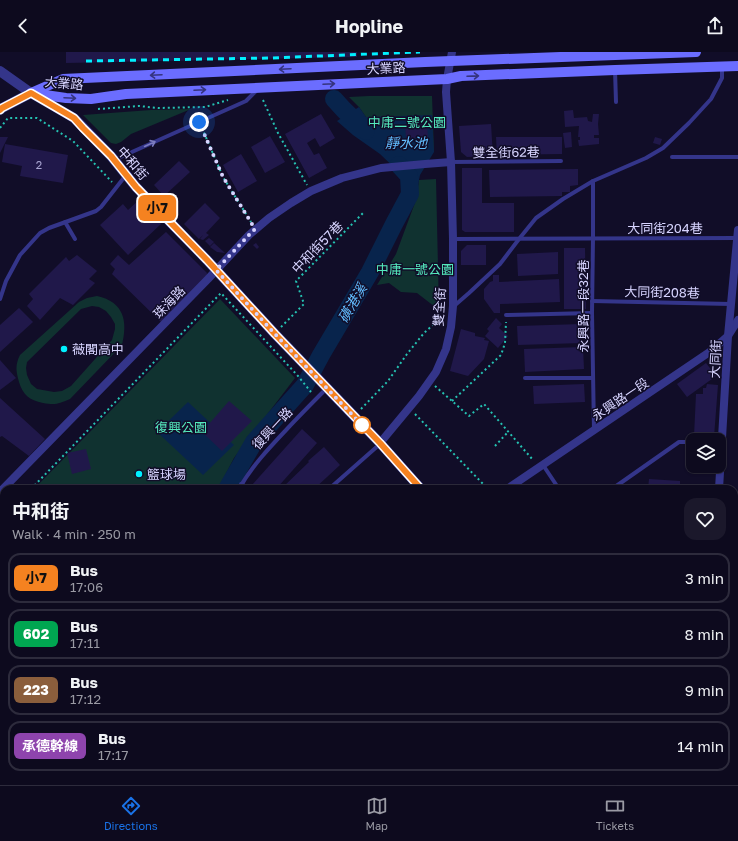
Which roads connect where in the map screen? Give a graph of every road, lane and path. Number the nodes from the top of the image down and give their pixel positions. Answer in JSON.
{"nodes":[{"id":1,"x":696,"y":52,"type":"edge"},
{"id":2,"x":451,"y":57,"type":"edge"},
{"id":3,"x":722,"y":66,"type":"junction"},
{"id":4,"x":738,"y":66,"type":"edge"},
{"id":5,"x":615,"y":70,"type":"junction"},
{"id":6,"x":0,"y":71,"type":"edge"},
{"id":7,"x":446,"y":79,"type":"junction"},
{"id":8,"x":260,"y":87,"type":"junction"},
{"id":9,"x":31,"y":93,"type":"junction"},
{"id":10,"x":228,"y":100,"type":"dead end"},
{"id":11,"x":264,"y":100,"type":"dead end"},
{"id":12,"x":616,"y":102,"type":"dead end"},
{"id":13,"x":0,"y":110,"type":"edge"},
{"id":14,"x":92,"y":110,"type":"dead end"},
{"id":15,"x":199,"y":122,"type":"junction"},
{"id":16,"x":0,"y":128,"type":"edge"},
{"id":17,"x":672,"y":157,"type":"dead end"},
{"id":18,"x":738,"y":157,"type":"edge"},
{"id":19,"x":114,"y":160,"type":"junction"},
{"id":20,"x":561,"y":161,"type":"dead end"},
{"id":21,"x":451,"y":162,"type":"junction"},
{"id":22,"x":127,"y":175,"type":"junction"},
{"id":23,"x":593,"y":181,"type":"junction"},
{"id":24,"x":118,"y":185,"type":"junction"},
{"id":25,"x":310,"y":191,"type":"junction"},
{"id":26,"x":364,"y":212,"type":"dead end"},
{"id":27,"x":65,"y":222,"type":"junction"},
{"id":28,"x":255,"y":229,"type":"junction"},
{"id":29,"x":738,"y":230,"type":"edge"},
{"id":30,"x":593,"y":238,"type":"junction"},
{"id":31,"x":738,"y":238,"type":"edge"},
{"id":32,"x":76,"y":239,"type":"dead end"},
{"id":33,"x":453,"y":239,"type":"junction"},
{"id":34,"x":518,"y":239,"type":"junction"},
{"id":35,"x":216,"y":270,"type":"junction"},
{"id":36,"x":0,"y":299,"type":"edge"},
{"id":37,"x":592,"y":301,"type":"junction"},
{"id":38,"x":731,"y":304,"type":"junction"},
{"id":39,"x":453,"y":306,"type":"junction"},
{"id":40,"x":592,"y":313,"type":"junction"},
{"id":41,"x":506,"y":315,"type":"joint"},
{"id":42,"x":738,"y":320,"type":"edge"},
{"id":43,"x":275,"y":334,"type":"junction"},
{"id":44,"x":728,"y":336,"type":"junction"},
{"id":45,"x":525,"y":378,"type":"dead end"},
{"id":46,"x":592,"y":378,"type":"junction"},
{"id":47,"x":430,"y":382,"type":"junction"},
{"id":48,"x":324,"y":385,"type":"junction"},
{"id":49,"x":312,"y":392,"type":"dead end"},
{"id":50,"x":452,"y":401,"type":"junction"},
{"id":51,"x":409,"y":408,"type":"junction"},
{"id":52,"x":353,"y":416,"type":"junction"},
{"id":53,"x":594,"y":431,"type":"junction"},
{"id":54,"x":508,"y":432,"type":"junction"},
{"id":55,"x":722,"y":433,"type":"edge"},
{"id":56,"x":686,"y":442,"type":"edge"},
{"id":57,"x":380,"y":443,"type":"junction"},
{"id":58,"x":495,"y":446,"type":"dead end"},
{"id":59,"x":541,"y":466,"type":"junction"},
{"id":60,"x":720,"y":473,"type":"edge"},
{"id":61,"x":241,"y":484,"type":"edge"},
{"id":62,"x":7,"y":485,"type":"edge"},
{"id":63,"x":35,"y":485,"type":"edge"},
{"id":64,"x":333,"y":485,"type":"edge"},
{"id":65,"x":417,"y":485,"type":"edge"},
{"id":66,"x":484,"y":485,"type":"edge"},
{"id":67,"x":514,"y":485,"type":"edge"},
{"id":68,"x":556,"y":485,"type":"edge"},
{"id":69,"x":618,"y":485,"type":"edge"},
{"id":70,"x":719,"y":485,"type":"edge"}],
"edges":[{"from":1,"to":2,"type":"main road","name":"大業路"},
{"from":2,"to":7,"type":"street","name":"雙全街"},
{"from":2,"to":9,"type":"main road","name":"大業路","one_way":true},
{"from":3,"to":4,"type":"main road","name":"大業路"},
{"from":3,"to":5,"type":"main road","name":"大業路"},
{"from":3,"to":23,"type":"lane"},
{"from":7,"to":5,"type":"main road","name":"大業路","one_way":true},
{"from":5,"to":12,"type":"lane"},
{"from":6,"to":9,"type":"street","name":"中和街"},
{"from":8,"to":7,"type":"main road","name":"大業路","one_way":true},
{"from":7,"to":21,"type":"street","name":"雙全街"},
{"from":9,"to":8,"type":"main road","name":"大業路","one_way":true},
{"from":8,"to":15,"type":"lane"},
{"from":9,"to":13,"type":"street"},
{"from":9,"to":19,"type":"street","name":"中和街"},
{"from":10,"to":14,"type":"path"},
{"from":11,"to":25,"type":"path"},
{"from":19,"to":15,"type":"lane","one_way":true},
{"from":15,"to":28,"type":"path"},
{"from":16,"to":24,"type":"path"},
{"from":17,"to":18,"type":"lane"},
{"from":19,"to":22,"type":"street","name":"中和街"},
{"from":20,"to":21,"type":"lane","name":"雙全街62巷"},
{"from":21,"to":25,"type":"street","name":"珠海路"},
{"from":21,"to":33,"type":"street","name":"雙全街"},
{"from":22,"to":24,"type":"lane"},
{"from":22,"to":35,"type":"street","name":"中和街"},
{"from":23,"to":30,"type":"lane","name":"永興路一段32巷"},
{"from":23,"to":34,"type":"lane"},
{"from":24,"to":27,"type":"lane"},
{"from":25,"to":28,"type":"street","name":"珠海路"},
{"from":26,"to":43,"type":"path","name":"中和街57巷"},
{"from":27,"to":32,"type":"lane"},
{"from":27,"to":36,"type":"lane"},
{"from":28,"to":35,"type":"street","name":"珠海路"},
{"from":29,"to":31,"type":"street","name":"大同街"},
{"from":30,"to":31,"type":"lane","name":"大同街204巷"},
{"from":30,"to":34,"type":"lane","name":"大同街204巷"},
{"from":30,"to":37,"type":"lane","name":"永興路一段32巷"},
{"from":31,"to":38,"type":"street","name":"大同街"},
{"from":33,"to":34,"type":"lane","name":"大同街204巷"},
{"from":33,"to":39,"type":"street","name":"雙全街"},
{"from":34,"to":39,"type":"lane"},
{"from":35,"to":43,"type":"street","name":"中和街"},
{"from":35,"to":62,"type":"street","name":"珠海路"},
{"from":37,"to":38,"type":"lane","name":"大同街208巷"},
{"from":37,"to":40,"type":"lane","name":"永興路一段32巷"},
{"from":38,"to":44,"type":"street","name":"大同街"},
{"from":39,"to":47,"type":"street","name":"雙全街"},
{"from":39,"to":52,"type":"path"},
{"from":40,"to":41,"type":"lane"},
{"from":40,"to":46,"type":"lane","name":"永興路一段32巷"},
{"from":41,"to":50,"type":"path"},
{"from":42,"to":44,"type":"street","name":"永興路一段"},
{"from":43,"to":48,"type":"street","name":"中和街"},
{"from":44,"to":53,"type":"street","name":"永興路一段"},
{"from":44,"to":55,"type":"street","name":"大同街"},
{"from":45,"to":46,"type":"lane"},
{"from":46,"to":53,"type":"lane","name":"永興路一段32巷"},
{"from":47,"to":50,"type":"path"},
{"from":47,"to":51,"type":"street","name":"雙全街"},
{"from":48,"to":52,"type":"street"},
{"from":48,"to":61,"type":"lane","name":"復興一路"},
{"from":49,"to":63,"type":"path"},
{"from":50,"to":54,"type":"path"},
{"from":51,"to":57,"type":"street","name":"雙全街"},
{"from":51,"to":66,"type":"path"},
{"from":52,"to":57,"type":"street"},
{"from":53,"to":59,"type":"street","name":"永興路一段"},
{"from":54,"to":58,"type":"path"},
{"from":54,"to":59,"type":"path"},
{"from":56,"to":69,"type":"lane"},
{"from":57,"to":64,"type":"lane"},
{"from":57,"to":65,"type":"street"},
{"from":59,"to":67,"type":"street","name":"永興路一段"},
{"from":59,"to":68,"type":"lane"},
{"from":60,"to":70,"type":"street","name":"大同街"}]}
